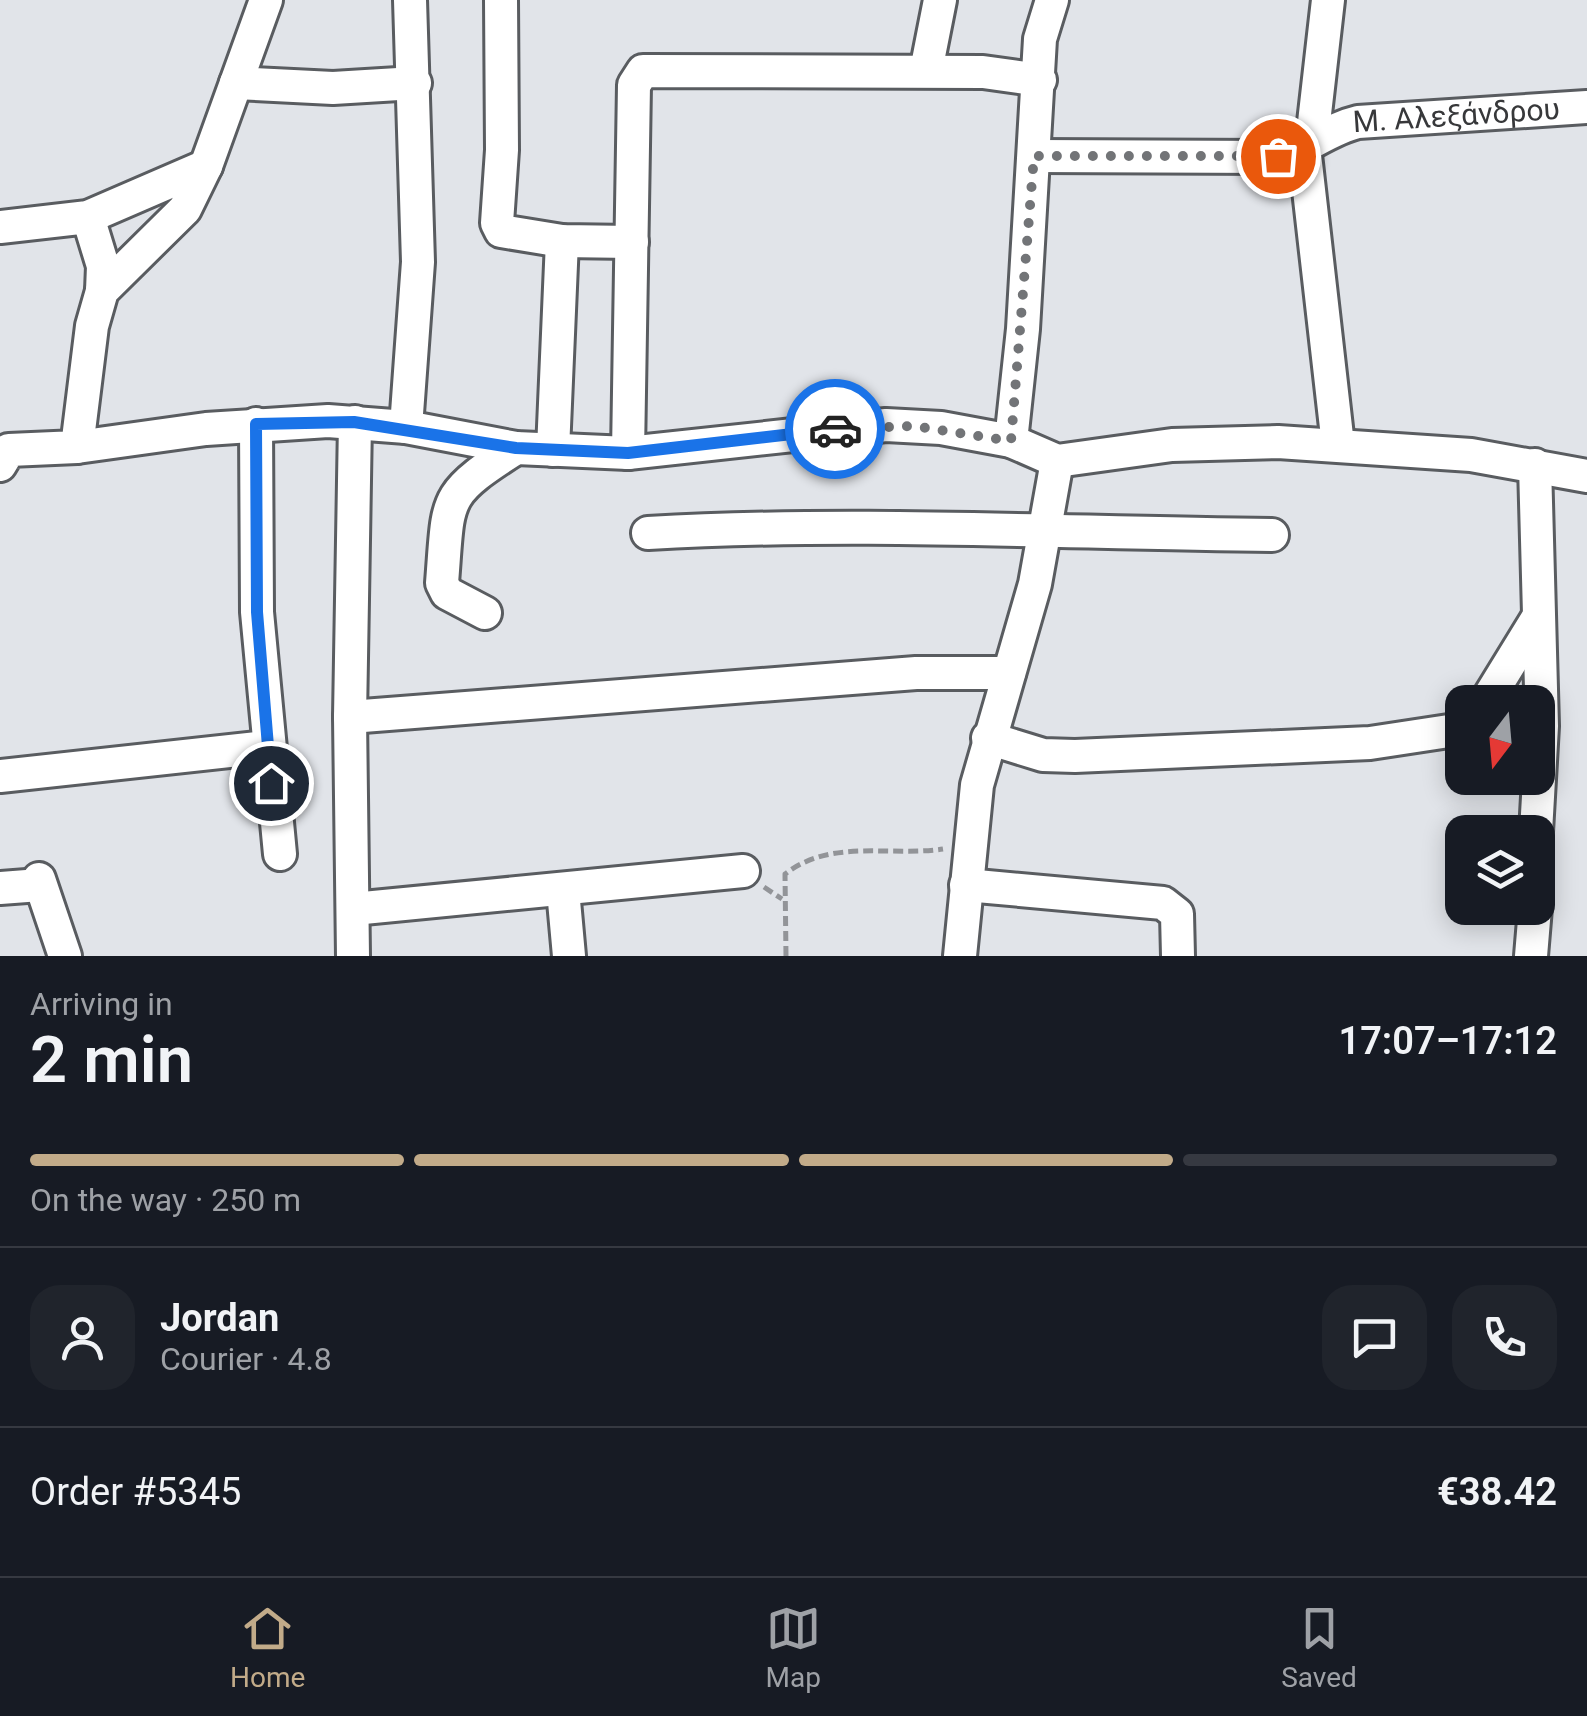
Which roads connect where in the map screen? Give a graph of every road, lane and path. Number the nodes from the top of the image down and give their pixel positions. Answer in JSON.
{"nodes":[{"id":1,"x":266,"y":0,"type":"edge"},
{"id":2,"x":410,"y":0,"type":"edge"},
{"id":3,"x":501,"y":0,"type":"edge"},
{"id":4,"x":940,"y":0,"type":"edge"},
{"id":5,"x":1052,"y":0,"type":"edge"},
{"id":6,"x":1328,"y":0,"type":"edge"},
{"id":7,"x":926,"y":71,"type":"junction"},
{"id":8,"x":1040,"y":80,"type":"junction"},
{"id":9,"x":236,"y":83,"type":"junction"},
{"id":10,"x":416,"y":83,"type":"junction"},
{"id":11,"x":1587,"y":107,"type":"edge"},
{"id":12,"x":1308,"y":143,"type":"junction"},
{"id":13,"x":1034,"y":156,"type":"junction"},
{"id":14,"x":206,"y":166,"type":"junction"},
{"id":15,"x":88,"y":218,"type":"junction"},
{"id":16,"x":0,"y":227,"type":"edge"},
{"id":17,"x":562,"y":241,"type":"junction"},
{"id":18,"x":632,"y":242,"type":"junction"},
{"id":19,"x":102,"y":291,"type":"junction"},
{"id":20,"x":354,"y":422,"type":"junction"},
{"id":21,"x":256,"y":424,"type":"junction"},
{"id":22,"x":406,"y":428,"type":"junction"},
{"id":23,"x":439,"y":433,"type":"junction"},
{"id":24,"x":1011,"y":441,"type":"junction"},
{"id":25,"x":1338,"y":444,"type":"junction"},
{"id":26,"x":77,"y":446,"type":"junction"},
{"id":27,"x":516,"y":448,"type":"junction"},
{"id":28,"x":553,"y":450,"type":"junction"},
{"id":29,"x":628,"y":453,"type":"junction"},
{"id":30,"x":3,"y":455,"type":"edge"},
{"id":31,"x":1056,"y":462,"type":"junction"},
{"id":32,"x":1535,"y":466,"type":"junction"},
{"id":33,"x":1587,"y":476,"type":"edge"},
{"id":34,"x":456,"y":491,"type":"junction"},
{"id":35,"x":648,"y":533,"type":"dead end"},
{"id":36,"x":1044,"y":533,"type":"junction"},
{"id":37,"x":1272,"y":535,"type":"dead end"},
{"id":38,"x":485,"y":613,"type":"dead end"},
{"id":39,"x":1537,"y":618,"type":"junction"},
{"id":40,"x":1009,"y":673,"type":"junction"},
{"id":41,"x":1496,"y":685,"type":"edge"},
{"id":42,"x":350,"y":717,"type":"junction"},
{"id":43,"x":1445,"y":732,"type":"edge"},
{"id":44,"x":988,"y":738,"type":"junction"},
{"id":45,"x":266,"y":748,"type":"junction"},
{"id":46,"x":0,"y":776,"type":"edge"},
{"id":47,"x":1537,"y":815,"type":"edge"},
{"id":48,"x":970,"y":845,"type":"junction"},
{"id":49,"x":280,"y":854,"type":"dead end"},
{"id":50,"x":743,"y":871,"type":"dead end"},
{"id":51,"x":966,"y":885,"type":"junction"},
{"id":52,"x":0,"y":888,"type":"edge"},
{"id":53,"x":563,"y":890,"type":"junction"},
{"id":54,"x":353,"y":909,"type":"junction"},
{"id":55,"x":1534,"y":925,"type":"edge"},
{"id":56,"x":65,"y":956,"type":"edge"},
{"id":57,"x":353,"y":956,"type":"edge"},
{"id":58,"x":569,"y":956,"type":"edge"},
{"id":59,"x":786,"y":956,"type":"edge"},
{"id":60,"x":960,"y":956,"type":"edge"},
{"id":61,"x":1178,"y":956,"type":"edge"},
{"id":62,"x":1531,"y":956,"type":"edge"}],
"edges":[{"from":1,"to":9,"type":"street"},
{"from":2,"to":10,"type":"street"},
{"from":3,"to":17,"type":"street"},
{"from":4,"to":7,"type":"street"},
{"from":5,"to":8,"type":"street"},
{"from":6,"to":12,"type":"street"},
{"from":7,"to":8,"type":"street"},
{"from":7,"to":18,"type":"street"},
{"from":8,"to":13,"type":"street"},
{"from":9,"to":10,"type":"street"},
{"from":9,"to":14,"type":"street"},
{"from":10,"to":22,"type":"street"},
{"from":11,"to":12,"type":"street","name":"Μ. Αλεξάνδρου"},
{"from":12,"to":13,"type":"street","name":"Μ. Αλεξάνδρου"},
{"from":12,"to":25,"type":"street"},
{"from":13,"to":24,"type":"street"},
{"from":14,"to":15,"type":"street"},
{"from":14,"to":19,"type":"street"},
{"from":15,"to":16,"type":"street"},
{"from":15,"to":19,"type":"street"},
{"from":17,"to":18,"type":"street"},
{"from":17,"to":28,"type":"street"},
{"from":18,"to":29,"type":"street"},
{"from":19,"to":26,"type":"street"},
{"from":20,"to":21,"type":"street"},
{"from":20,"to":22,"type":"street"},
{"from":20,"to":42,"type":"street"},
{"from":21,"to":26,"type":"street"},
{"from":21,"to":45,"type":"street"},
{"from":22,"to":23,"type":"street"},
{"from":23,"to":27,"type":"street"},
{"from":23,"to":34,"type":"street"},
{"from":24,"to":29,"type":"street"},
{"from":24,"to":31,"type":"street"},
{"from":25,"to":31,"type":"street"},
{"from":25,"to":32,"type":"street"},
{"from":26,"to":30,"type":"street"},
{"from":27,"to":28,"type":"street"},
{"from":27,"to":34,"type":"street"},
{"from":28,"to":29,"type":"street"},
{"from":31,"to":36,"type":"street"},
{"from":32,"to":33,"type":"street"},
{"from":32,"to":39,"type":"street"},
{"from":34,"to":38,"type":"street"},
{"from":35,"to":36,"type":"street"},
{"from":36,"to":37,"type":"street"},
{"from":36,"to":40,"type":"street"},
{"from":39,"to":41,"type":"street"},
{"from":39,"to":47,"type":"street"},
{"from":40,"to":42,"type":"street"},
{"from":40,"to":44,"type":"street"},
{"from":42,"to":54,"type":"street"},
{"from":43,"to":44,"type":"street"},
{"from":44,"to":48,"type":"street"},
{"from":45,"to":46,"type":"street"},
{"from":45,"to":49,"type":"street"},
{"from":48,"to":51,"type":"street"},
{"from":48,"to":59,"type":"path"},
{"from":50,"to":53,"type":"street"},
{"from":51,"to":60,"type":"street"},
{"from":51,"to":61,"type":"street"},
{"from":52,"to":56,"type":"street"},
{"from":53,"to":54,"type":"street"},
{"from":53,"to":58,"type":"street"},
{"from":54,"to":57,"type":"street"},
{"from":55,"to":62,"type":"street"}]}
